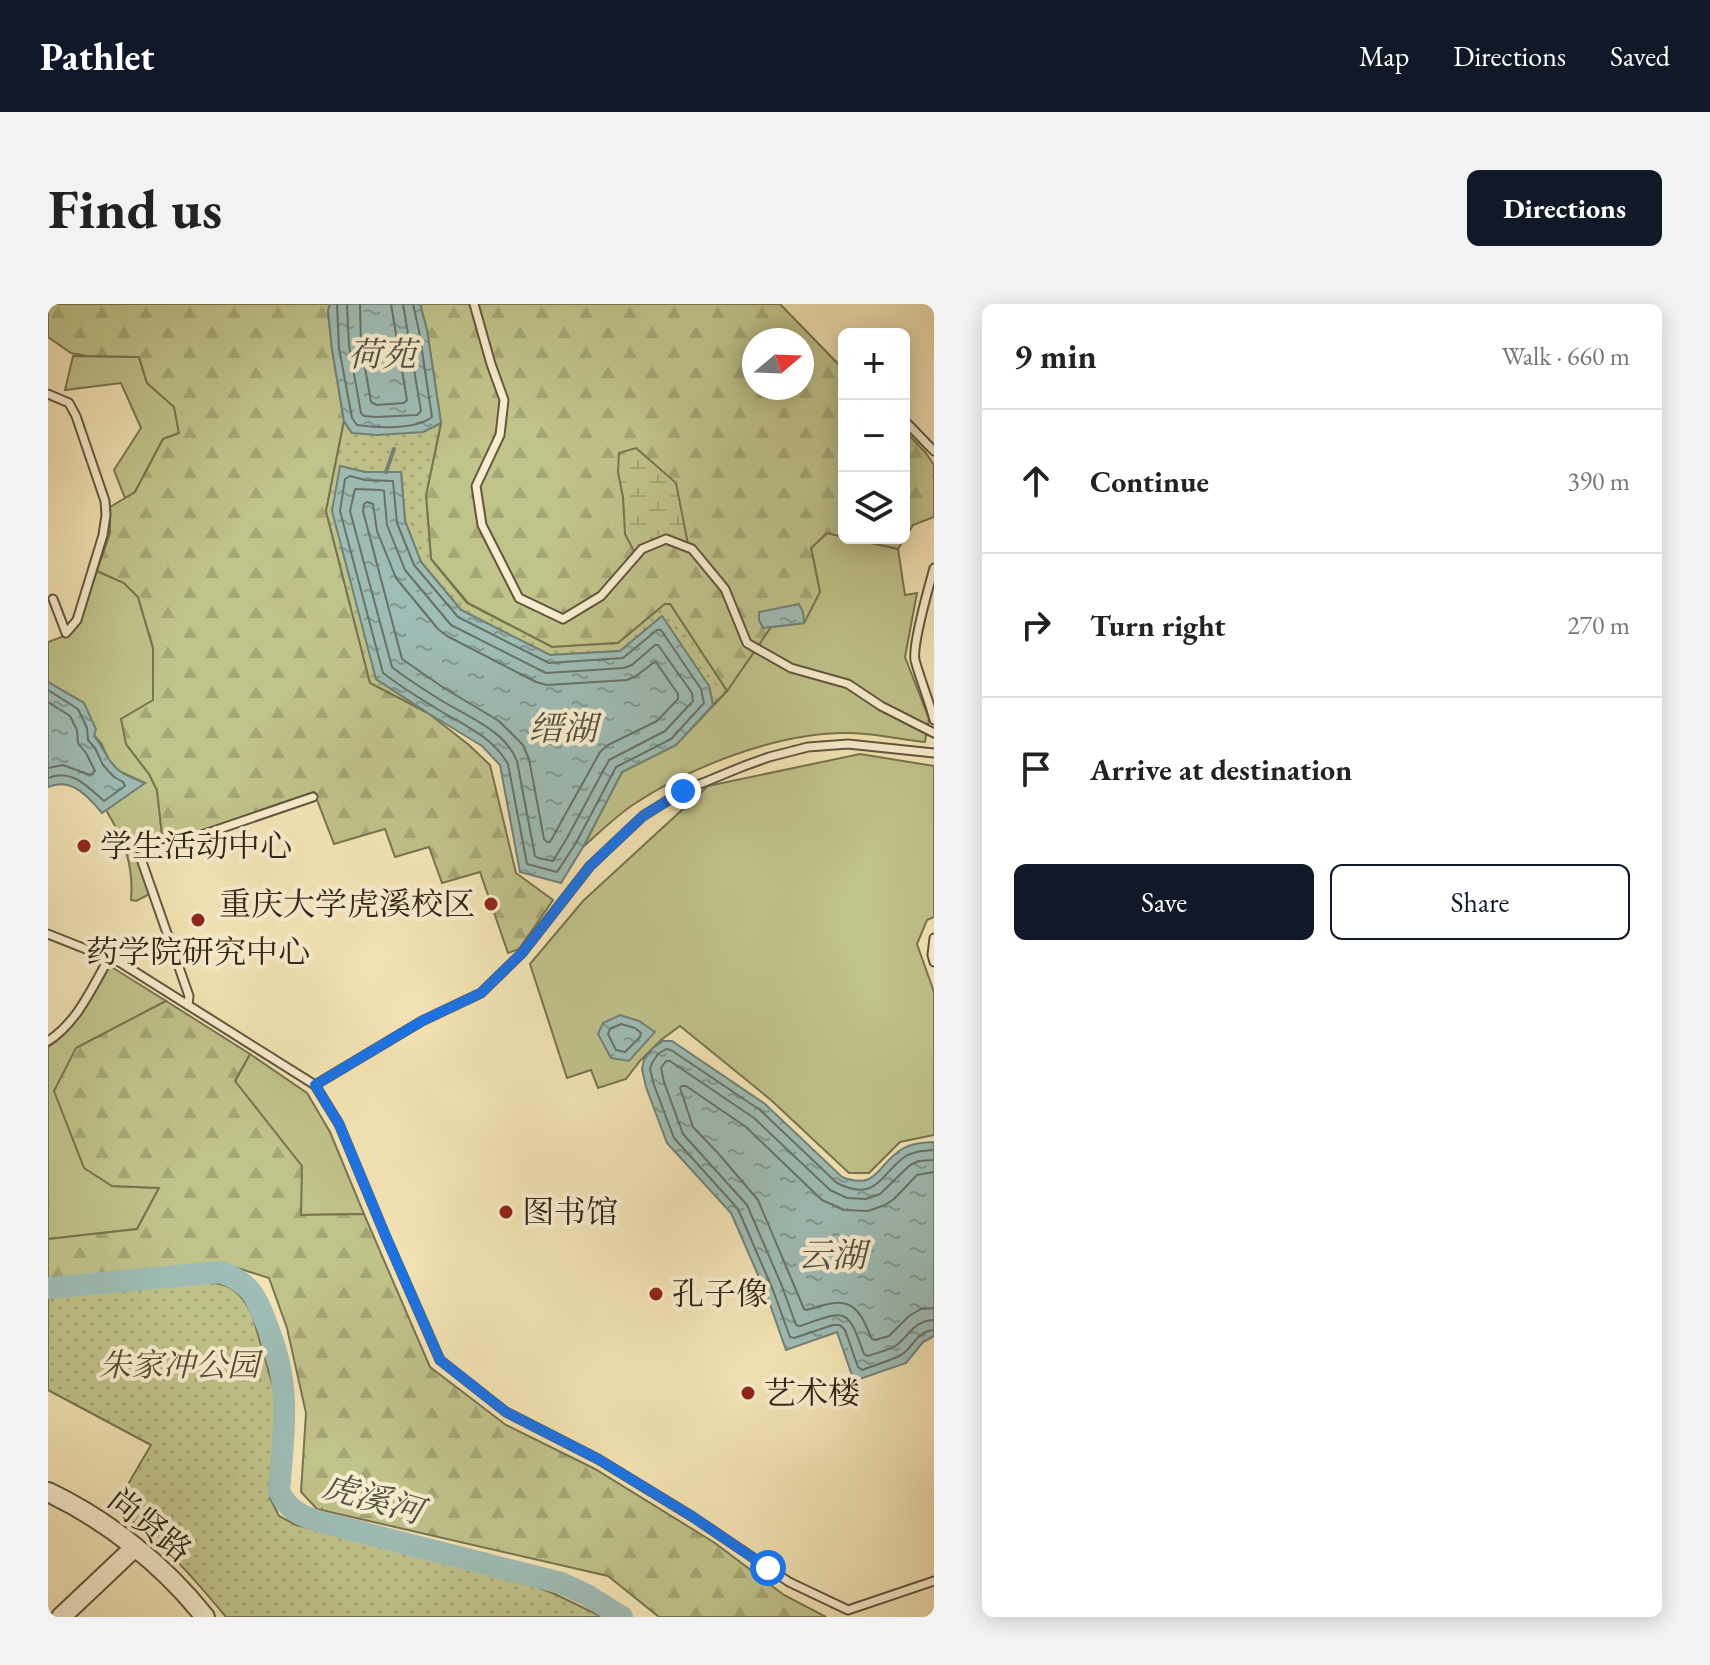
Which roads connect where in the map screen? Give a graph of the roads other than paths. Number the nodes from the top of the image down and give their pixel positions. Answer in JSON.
{"nodes":[{"id":1,"x":474,"y":304,"type":"edge"},
{"id":2,"x":48,"y":394,"type":"edge"},
{"id":3,"x":910,"y":426,"type":"edge"},
{"id":4,"x":934,"y":451,"type":"edge"},
{"id":5,"x":934,"y":568,"type":"edge"},
{"id":6,"x":53,"y":599,"type":"dead end"},
{"id":7,"x":934,"y":720,"type":"edge"},
{"id":8,"x":934,"y":733,"type":"edge"},
{"id":9,"x":934,"y":753,"type":"edge"},
{"id":10,"x":313,"y":797,"type":"dead end"},
{"id":11,"x":48,"y":934,"type":"edge"},
{"id":12,"x":934,"y":938,"type":"edge"},
{"id":13,"x":109,"y":958,"type":"junction"},
{"id":14,"x":934,"y":962,"type":"edge"},
{"id":15,"x":188,"y":1005,"type":"junction"},
{"id":16,"x":48,"y":1041,"type":"edge"},
{"id":17,"x":315,"y":1085,"type":"junction"},
{"id":18,"x":48,"y":1492,"type":"edge"},
{"id":19,"x":134,"y":1548,"type":"junction"},
{"id":20,"x":934,"y":1581,"type":"edge"},
{"id":21,"x":61,"y":1617,"type":"edge"},
{"id":22,"x":205,"y":1617,"type":"edge"}],
"edges":[{"from":1,"to":8,"type":"lane"},
{"from":2,"to":6,"type":"lane"},
{"from":3,"to":4,"type":"lane"},
{"from":5,"to":7,"type":"lane"},
{"from":9,"to":17,"type":"lane"},
{"from":10,"to":15,"type":"lane"},
{"from":11,"to":13,"type":"lane"},
{"from":12,"to":14,"type":"lane"},
{"from":13,"to":15,"type":"lane"},
{"from":13,"to":16,"type":"lane"},
{"from":15,"to":17,"type":"lane"},
{"from":17,"to":20,"type":"lane"},
{"from":18,"to":19,"type":"street","name":"尚贤路"},
{"from":19,"to":21,"type":"street"},
{"from":19,"to":22,"type":"street","name":"尚贤路"}]}
